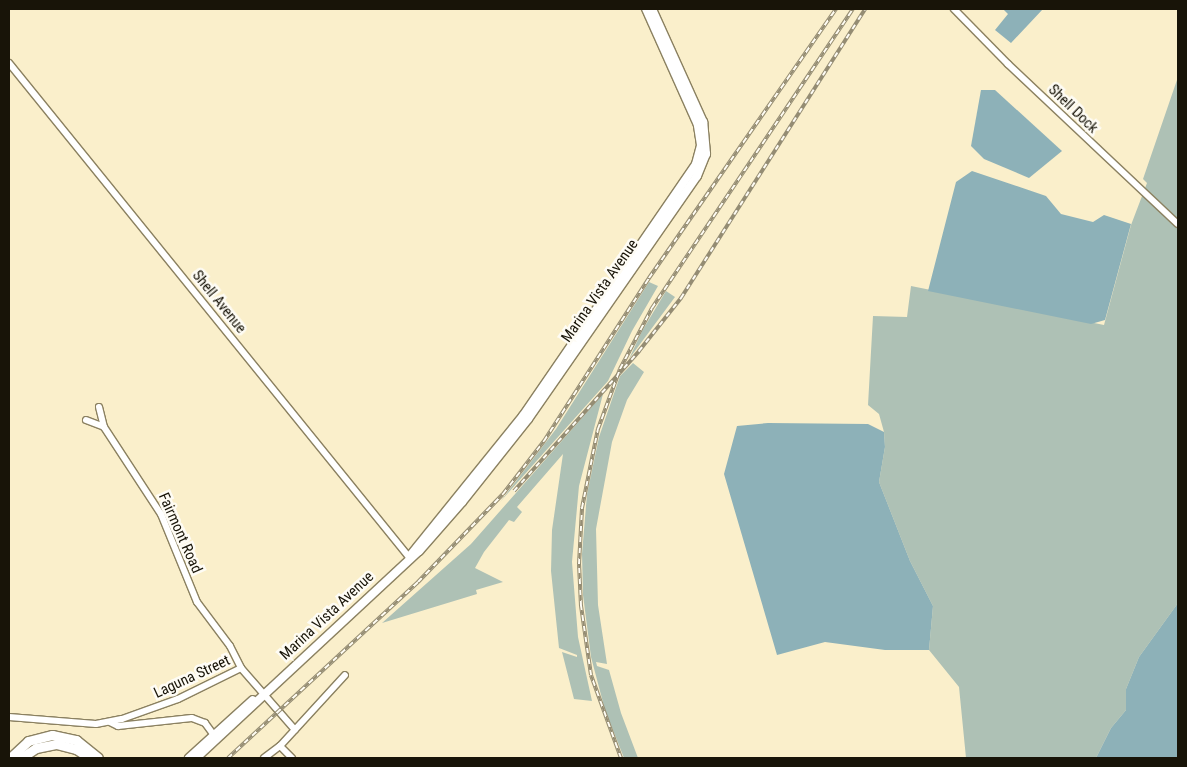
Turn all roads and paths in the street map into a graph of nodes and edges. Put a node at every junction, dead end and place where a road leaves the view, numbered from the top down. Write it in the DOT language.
graph roads {
  1 [pos="646,9"];
  2 [pos="652,9"];
  3 [pos="954,9"];
  4 [pos="9,63"];
  5 [pos="1178,224"];
  6 [pos="99,407"];
  7 [pos="86,420"];
  8 [pos="104,427"];
  9 [pos="409,557"];
  10 [pos="241,668"];
  11 [pos="345,675"];
  12 [pos="263,694"];
  13 [pos="9,716"];
  14 [pos="109,722"];
  15 [pos="295,730"];
  16 [pos="213,734"];
  17 [pos="280,746"];
  18 [pos="10,758"];
  19 [pos="21,758"];
  20 [pos="90,758"];
  21 [pos="98,758"];
  22 [pos="189,758"];
  23 [pos="196,758"];
  24 [pos="264,758"];
  25 [pos="292,758"];
  1 -- 9 [label="main road, Marina Vista Avenue"];
  2 -- 9 [label="main road, Marina Vista Avenue"];
  3 -- 5 [label="street, Shell Dock"];
  4 -- 9 [label="street, Shell Avenue"];
  6 -- 8 [label="street, Fairmont Road"];
  7 -- 8 [label="street"];
  8 -- 10 [label="street, Fairmont Road"];
  9 -- 12 [label="main road, Marina Vista Avenue"];
  10 -- 12 [label="street, Laguna Street"];
  10 -- 14 [label="street, Laguna Street"];
  11 -- 15 [label="street"];
  12 -- 15 [label="street, Laguna Street"];
  12 -- 16 [label="main road, Marina Vista Avenue"];
  12 -- 23 [label="main road, Marina Vista Avenue"];
  13 -- 14 [label="street"];
  14 -- 16 [label="street, Laguna Street"];
  15 -- 17 [label="street"];
  16 -- 22 [label="main road, Marina Vista Avenue"];
  17 -- 24 [label="street"];
  17 -- 25 [label="street"];
  18 -- 21 [label="highway"];
  19 -- 20 [label="highway"];
}
